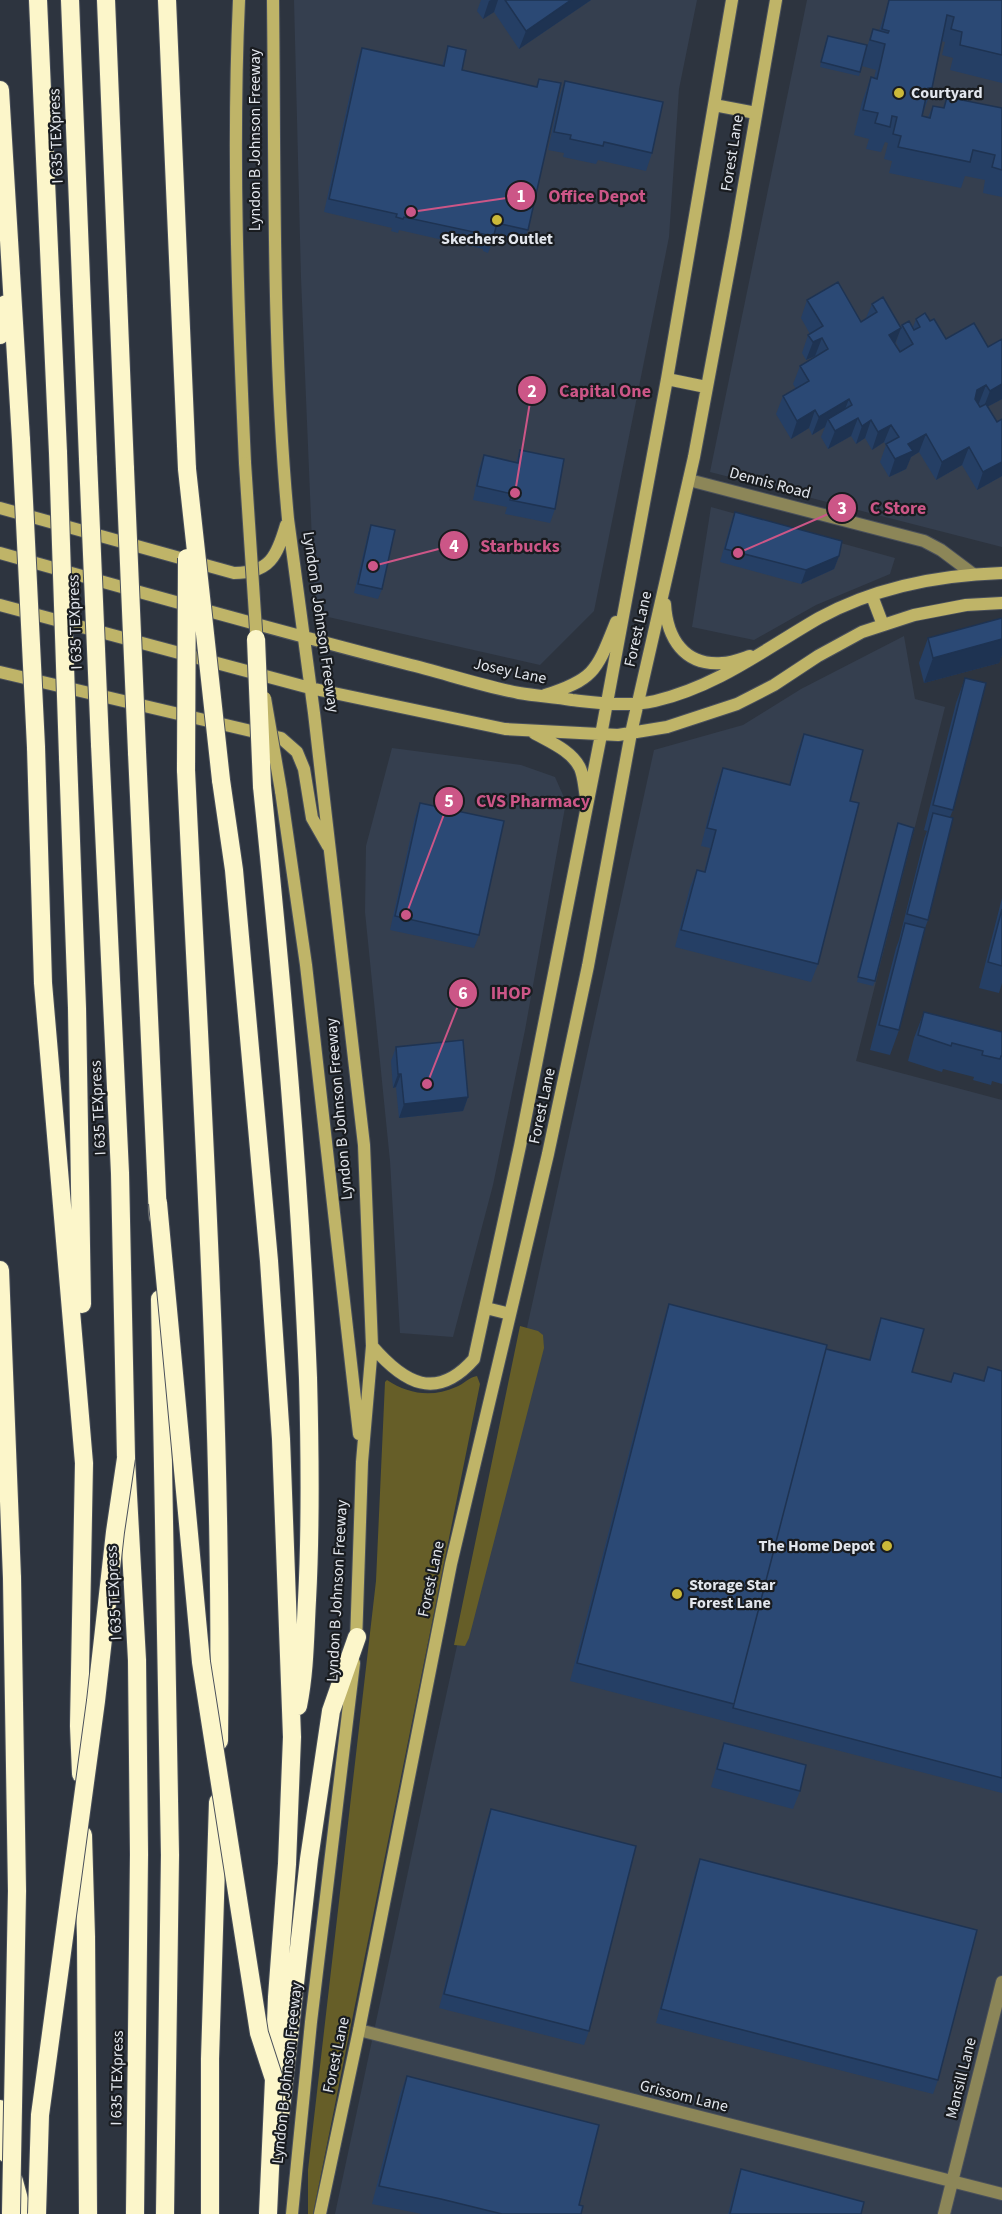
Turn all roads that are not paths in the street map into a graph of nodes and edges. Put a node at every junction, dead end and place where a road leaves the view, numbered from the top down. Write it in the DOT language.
graph roads {
  1 [pos="38,0"];
  2 [pos="70,0"];
  3 [pos="105,0"];
  4 [pos="167,0"];
  5 [pos="238,0"];
  6 [pos="273,0"];
  7 [pos="732,0"];
  8 [pos="776,0"];
  9 [pos="0,90"];
  10 [pos="714,105"];
  11 [pos="756,112"];
  12 [pos="11,282"];
  13 [pos="0,335"];
  14 [pos="667,379"];
  15 [pos="706,387"];
  16 [pos="187,469"];
  17 [pos="688,480"];
  18 [pos="0,508"];
  19 [pos="288,519"];
  20 [pos="0,553"];
  21 [pos="1002,573"];
  22 [pos="973,574"];
  23 [pos="664,592"];
  24 [pos="872,596"];
  25 [pos="626,599"];
  26 [pos="1002,603"];
  27 [pos="0,605"];
  28 [pos="883,625"];
  29 [pos="304,637"];
  30 [pos="256,639"];
  31 [pos="765,651"];
  32 [pos="0,672"];
  33 [pos="310,688"];
  34 [pos="542,696"];
  35 [pos="607,703"];
  36 [pos="638,703"];
  37 [pos="531,732"];
  38 [pos="631,733"];
  39 [pos="601,735"];
  40 [pos="587,804"];
  41 [pos="330,850"];
  42 [pos="158,1203"];
  43 [pos="0,1270"];
  44 [pos="0,1277"];
  45 [pos="486,1308"];
  46 [pos="510,1314"];
  47 [pos="372,1346"];
  48 [pos="126,1458"];
  49 [pos="362,1462"];
  50 [pos="84,1463"];
  51 [pos="357,1637"];
  52 [pos="292,1737"];
  53 [pos="1002,1982"];
  54 [pos="359,2030"];
  55 [pos="274,2079"];
  56 [pos="0,2109"];
  57 [pos="952,2181"];
  58 [pos="1002,2194"];
  59 [pos="11,2214"];
  60 [pos="23,2214"];
  61 [pos="37,2214"];
  62 [pos="88,2214"];
  63 [pos="135,2214"];
  64 [pos="165,2214"];
  65 [pos="210,2214"];
  66 [pos="266,2214"];
  67 [pos="292,2214"];
  68 [pos="320,2214"];
  69 [pos="944,2214"];
  1 -- 50 [label="highway, bridge"];
  2 -- 48 [label="highway, I 635 TEXpress, bridge"];
  3 -- 42 [label="highway, bridge"];
  4 -- 16 [label="highway"];
  5 -- 30 [label="main road, bridge"];
  6 -- 19 [label="main road, Lyndon B Johnson Freeway"];
  7 -- 10 [label="main road, Forest Lane"];
  8 -- 11 [label="main road, Forest Lane"];
  9 -- 12 [label="highway"];
  10 -- 11 [label="main road"];
  10 -- 14 [label="main road, Forest Lane"];
  11 -- 15 [label="main road, Forest Lane"];
  12 -- 13 [label="highway"];
  12 -- 50 [label="highway, bridge"];
  14 -- 15 [label="main road"];
  14 -- 25 [label="main road, Forest Lane"];
  15 -- 17 [label="main road, Forest Lane"];
  16 -- 52 [label="highway, bridge"];
  16 -- 65 [label="highway, bridge"];
  17 -- 22 [label="street, Dennis Road"];
  17 -- 23 [label="main road, Forest Lane"];
  18 -- 19 [label="main road"];
  19 -- 29 [label="main road, Lyndon B Johnson Freeway"];
  20 -- 29 [label="main road, Josey Lane"];
  21 -- 22 [label="main road, Josey Lane"];
  22 -- 24 [label="main road, Josey Lane"];
  23 -- 31 [label="main road"];
  23 -- 36 [label="main road, Forest Lane"];
  24 -- 28 [label="main road"];
  24 -- 31 [label="main road, Josey Lane"];
  25 -- 34 [label="main road"];
  25 -- 35 [label="main road, Forest Lane"];
  26 -- 28 [label="main road"];
  27 -- 33 [label="main road"];
  28 -- 38 [label="main road"];
  29 -- 33 [label="main road, Lyndon B Johnson Freeway"];
  29 -- 34 [label="main road, Josey Lane"];
  30 -- 49 [label="main road, bridge"];
  30 -- 52 [label="highway, bridge"];
  31 -- 36 [label="main road, Josey Lane"];
  32 -- 41 [label="main road"];
  33 -- 37 [label="main road"];
  33 -- 41 [label="main road, Lyndon B Johnson Freeway"];
  34 -- 35 [label="main road, Josey Lane"];
  35 -- 36 [label="main road, Josey Lane"];
  35 -- 39 [label="main road, Forest Lane"];
  36 -- 38 [label="main road, Forest Lane"];
  37 -- 39 [label="main road"];
  37 -- 40 [label="main road"];
  38 -- 39 [label="main road"];
  38 -- 46 [label="main road, Forest Lane"];
  39 -- 40 [label="main road, Forest Lane"];
  40 -- 45 [label="main road, Forest Lane"];
  41 -- 47 [label="main road, Lyndon B Johnson Freeway"];
  42 -- 55 [label="highway, bridge"];
  42 -- 64 [label="highway, bridge"];
  43 -- 44 [label="highway"];
  44 -- 59 [label="highway, bridge"];
  45 -- 46 [label="main road"];
  45 -- 47 [label="main road, Forest Lane"];
  46 -- 54 [label="main road, Forest Lane"];
  47 -- 49 [label="main road, Lyndon B Johnson Freeway"];
  48 -- 61 [label="highway, bridge"];
  48 -- 63 [label="highway, I 635 TEXpress, bridge"];
  49 -- 51 [label="main road, Lyndon B Johnson Freeway"];
  50 -- 62 [label="highway"];
  51 -- 66 [label="highway"];
  51 -- 67 [label="main road, Lyndon B Johnson Freeway"];
  52 -- 55 [label="highway"];
  53 -- 57 [label="street, Mansill Lane"];
  54 -- 57 [label="street, Grissom Lane"];
  54 -- 68 [label="main road, Forest Lane"];
  55 -- 66 [label="highway, bridge"];
  56 -- 60 [label="highway"];
  57 -- 58 [label="street, Grissom Lane"];
  57 -- 69 [label="street, Mansill Lane"];
}
